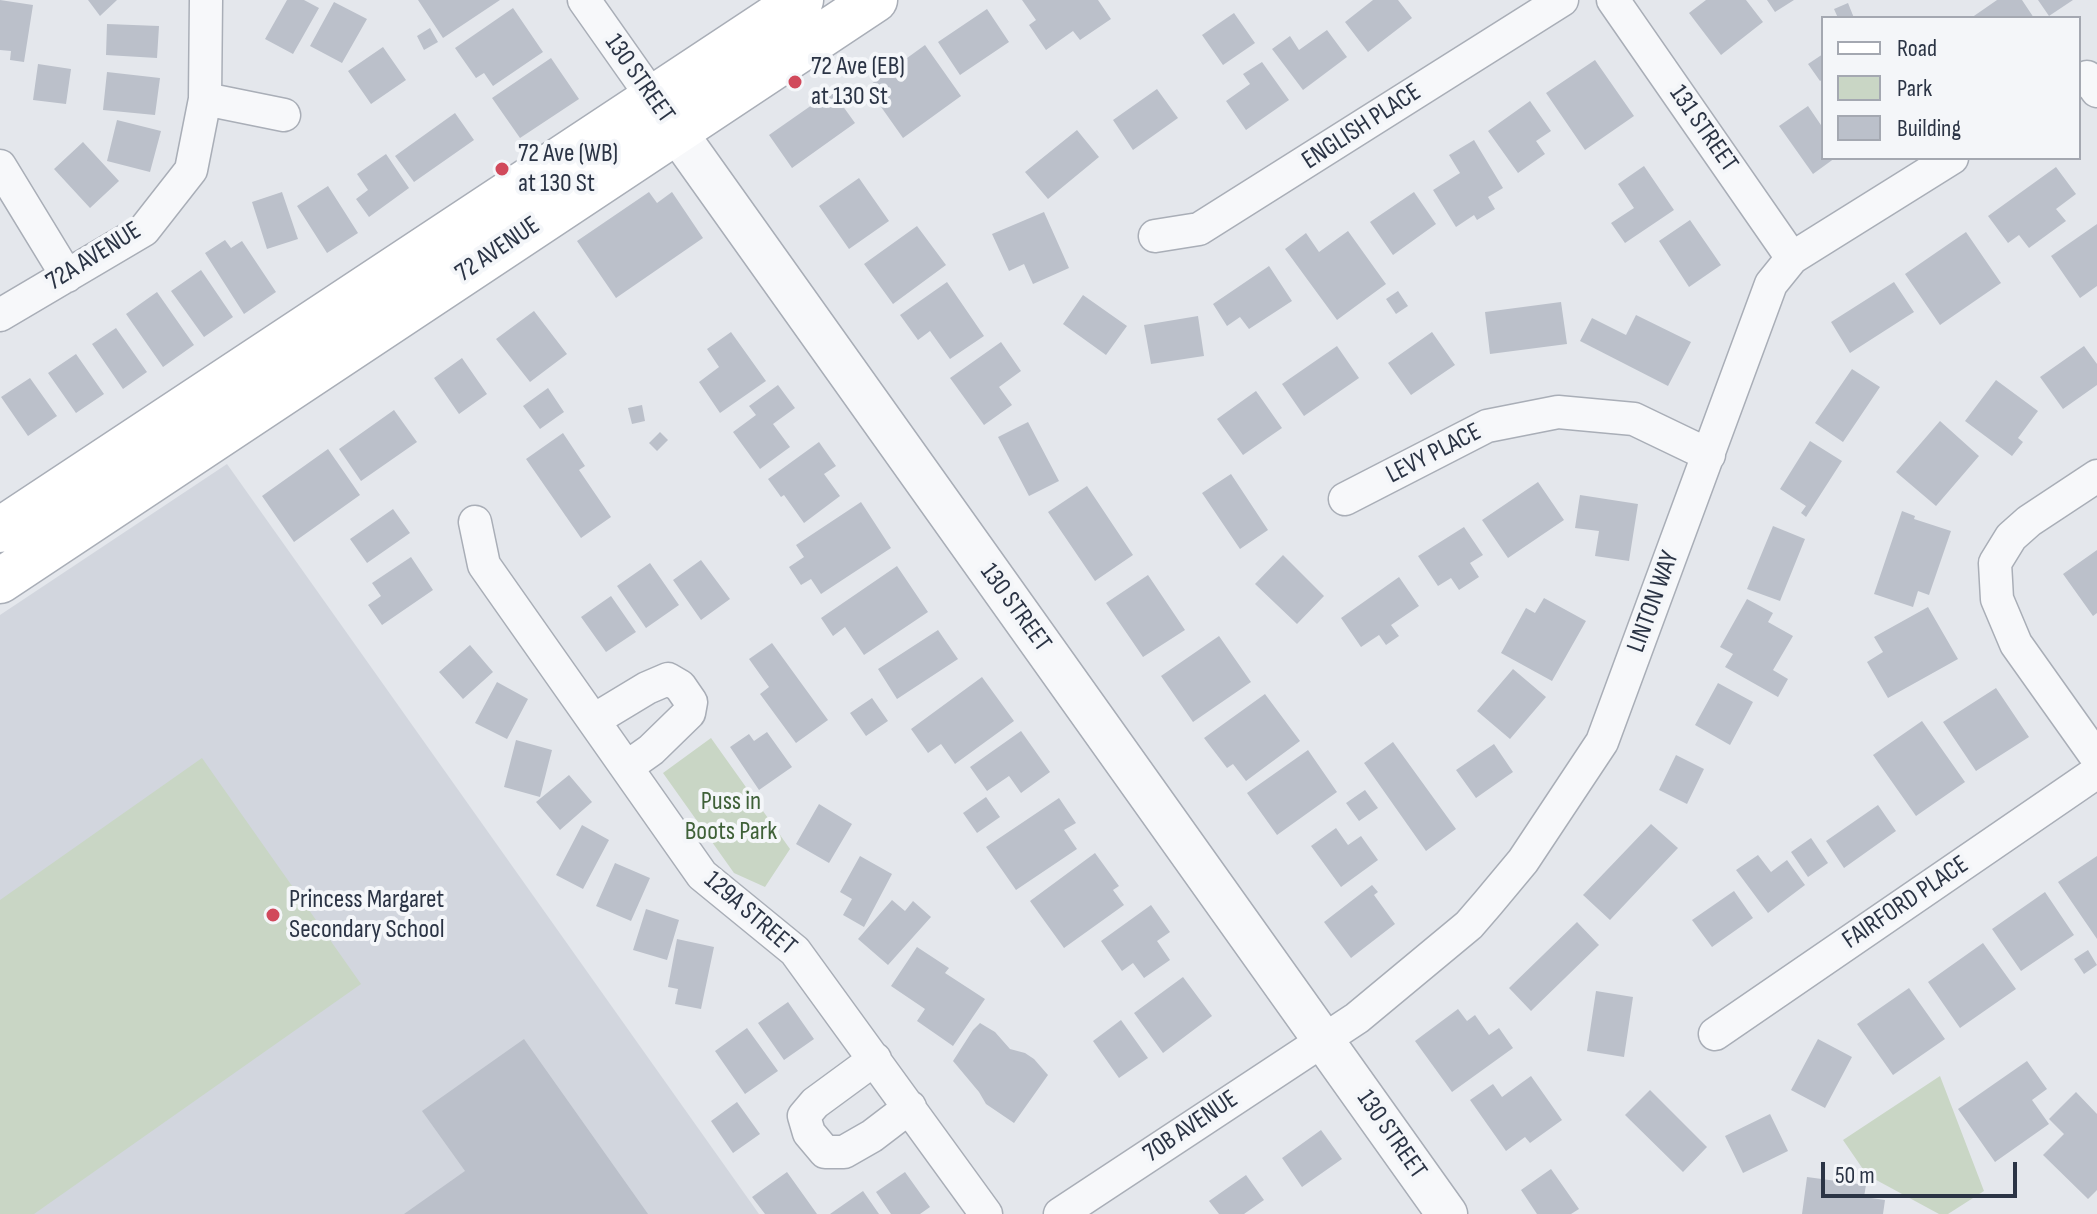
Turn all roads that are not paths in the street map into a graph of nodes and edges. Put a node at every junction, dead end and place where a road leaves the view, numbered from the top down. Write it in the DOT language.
graph roads {
  1 [pos="584,0"];
  2 [pos="801,0"];
  3 [pos="875,0"];
  4 [pos="1562,0"];
  5 [pos="1613,0"];
  6 [pos="206,1"];
  7 [pos="205,99"];
  8 [pos="284,115"];
  9 [pos="664,115"];
  10 [pos="1949,160"];
  11 [pos="0,166"];
  12 [pos="1155,236"];
  13 [pos="1792,258"];
  14 [pos="67,276"];
  15 [pos="0,315"];
  16 [pos="161,423"];
  17 [pos="1709,455"];
  18 [pos="2097,476"];
  19 [pos="1345,499"];
  20 [pos="122,500"];
  21 [pos="475,522"];
  22 [pos="0,530"];
  23 [pos="0,581"];
  24 [pos="594,720"];
  25 [pos="2097,758"];
  26 [pos="627,767"];
  27 [pos="2097,772"];
  28 [pos="1715,1034"];
  29 [pos="1324,1040"];
  30 [pos="875,1059"];
  31 [pos="910,1107"];
  32 [pos="986,1214"];
  33 [pos="1060,1214"];
  34 [pos="1447,1214"];
  1 -- 9 [label="street, 130 STREET"];
  2 -- 9 [label="main road, 72 AVENUE"];
  3 -- 9 [label="main road, 72 AVENUE"];
  4 -- 12 [label="street, ENGLISH PLACE"];
  5 -- 13 [label="street, 131 STREET"];
  6 -- 7 [label="street, 72A AVENUE"];
  7 -- 8 [label="street"];
  7 -- 14 [label="street, 72A AVENUE"];
  9 -- 16 [label="main road, 72 AVENUE"];
  9 -- 20 [label="main road, 72 AVENUE"];
  9 -- 29 [label="street, 130 STREET"];
  10 -- 13 [label="street, LINTON WAY"];
  11 -- 14 [label="street"];
  13 -- 17 [label="street, LINTON WAY"];
  14 -- 15 [label="street, 72A AVENUE"];
  16 -- 20 [label="main road, 72 AVENUE"];
  16 -- 22 [label="main road, 72 AVENUE"];
  17 -- 19 [label="street, LEVY PLACE"];
  17 -- 29 [label="street, LINTON WAY"];
  18 -- 25 [label="street"];
  20 -- 23 [label="main road, 72 AVENUE"];
  21 -- 24 [label="street, 129A STREET"];
  24 -- 26 [label="street, 129A STREET"];
  24 -- 26 [label="street"];
  26 -- 30 [label="street, 129A STREET"];
  27 -- 28 [label="street, FAIRFORD PLACE"];
  29 -- 33 [label="street, 70B AVENUE"];
  29 -- 34 [label="street, 130 STREET"];
  30 -- 31 [label="street, 129A STREET"];
  30 -- 31 [label="street"];
  31 -- 32 [label="street, 129A STREET"];
}
